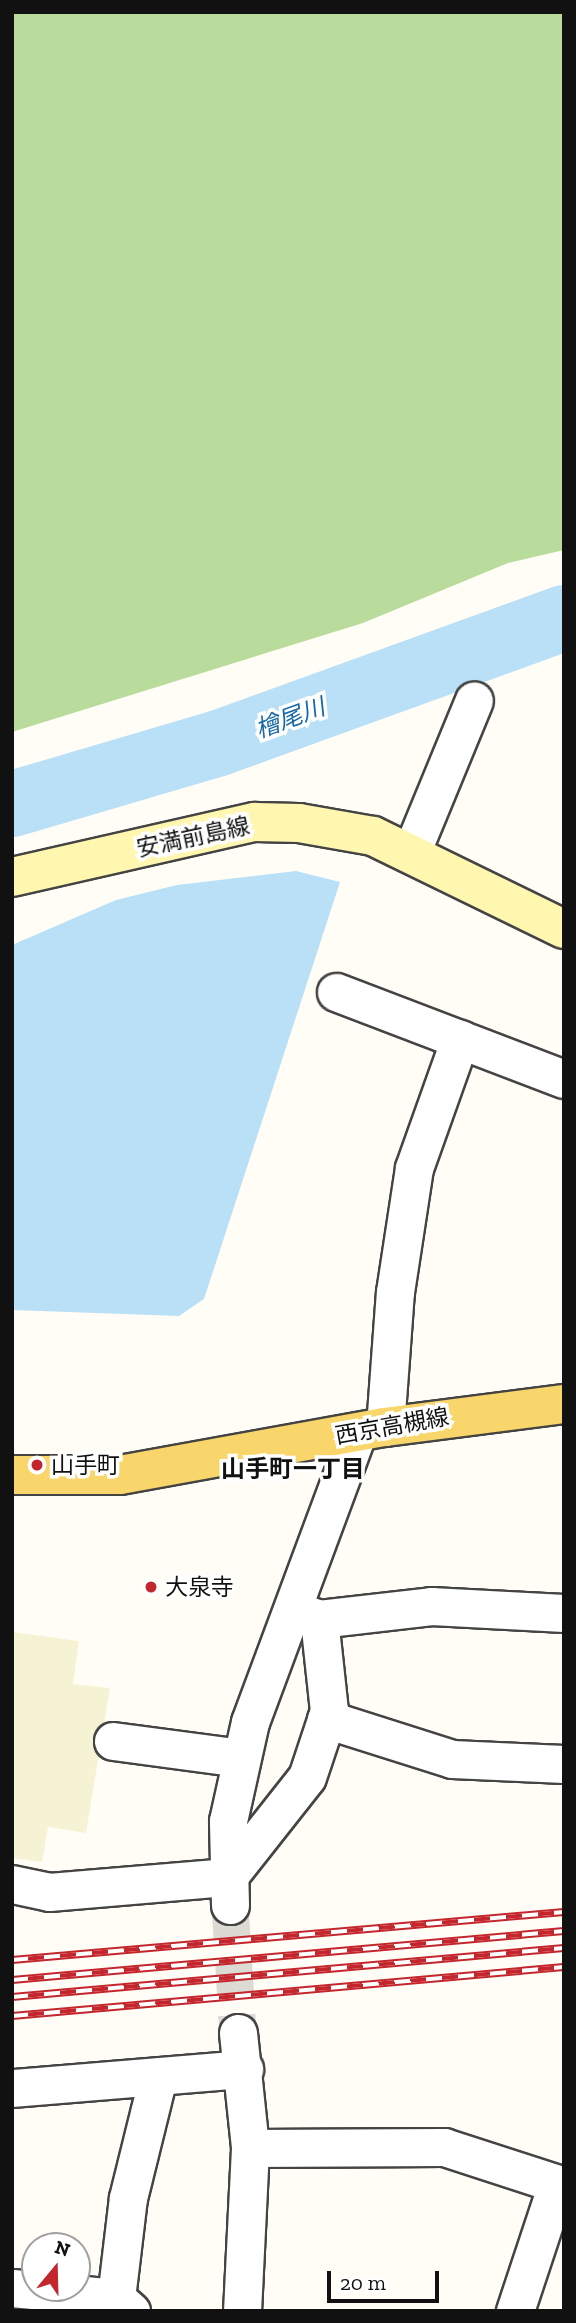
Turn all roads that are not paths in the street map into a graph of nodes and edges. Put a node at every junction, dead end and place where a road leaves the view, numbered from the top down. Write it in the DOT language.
graph roads {
  1 [pos="474,699"];
  2 [pos="411,853"];
  3 [pos="12,877"];
  4 [pos="564,929"];
  5 [pos="336,992"];
  6 [pos="460,1039"];
  7 [pos="564,1079"];
  8 [pos="564,1404"];
  9 [pos="371,1429"];
  10 [pos="12,1475"];
  11 [pos="564,1613"];
  12 [pos="305,1614"];
  13 [pos="326,1719"];
  14 [pos="113,1741"];
  15 [pos="240,1758"];
  16 [pos="564,1764"];
  17 [pos="12,1884"];
  18 [pos="229,1891"];
  19 [pos="238,2033"];
  20 [pos="244,2069"];
  21 [pos="158,2077"];
  22 [pos="12,2088"];
  23 [pos="250,2148"];
  24 [pos="561,2185"];
  25 [pos="12,2288"];
  26 [pos="123,2305"];
  27 [pos="242,2311"];
  28 [pos="515,2311"];
  1 -- 2 [label="street"];
  2 -- 3 [label="main road, 安満前島線"];
  2 -- 4 [label="main road, 安満前島線"];
  5 -- 6 [label="street"];
  6 -- 7 [label="street"];
  6 -- 9 [label="street"];
  8 -- 9 [label="main road, 西京高槻線"];
  9 -- 10 [label="main road, 西京高槻線"];
  9 -- 12 [label="street"];
  11 -- 12 [label="street"];
  12 -- 13 [label="street"];
  12 -- 15 [label="street"];
  13 -- 16 [label="street"];
  13 -- 18 [label="street"];
  14 -- 15 [label="street"];
  15 -- 18 [label="street"];
  17 -- 18 [label="street"];
  19 -- 20 [label="street"];
  20 -- 21 [label="street"];
  20 -- 23 [label="street"];
  21 -- 22 [label="street"];
  21 -- 26 [label="street"];
  23 -- 24 [label="street"];
  23 -- 27 [label="street"];
  24 -- 28 [label="street"];
  25 -- 26 [label="street"];
}
